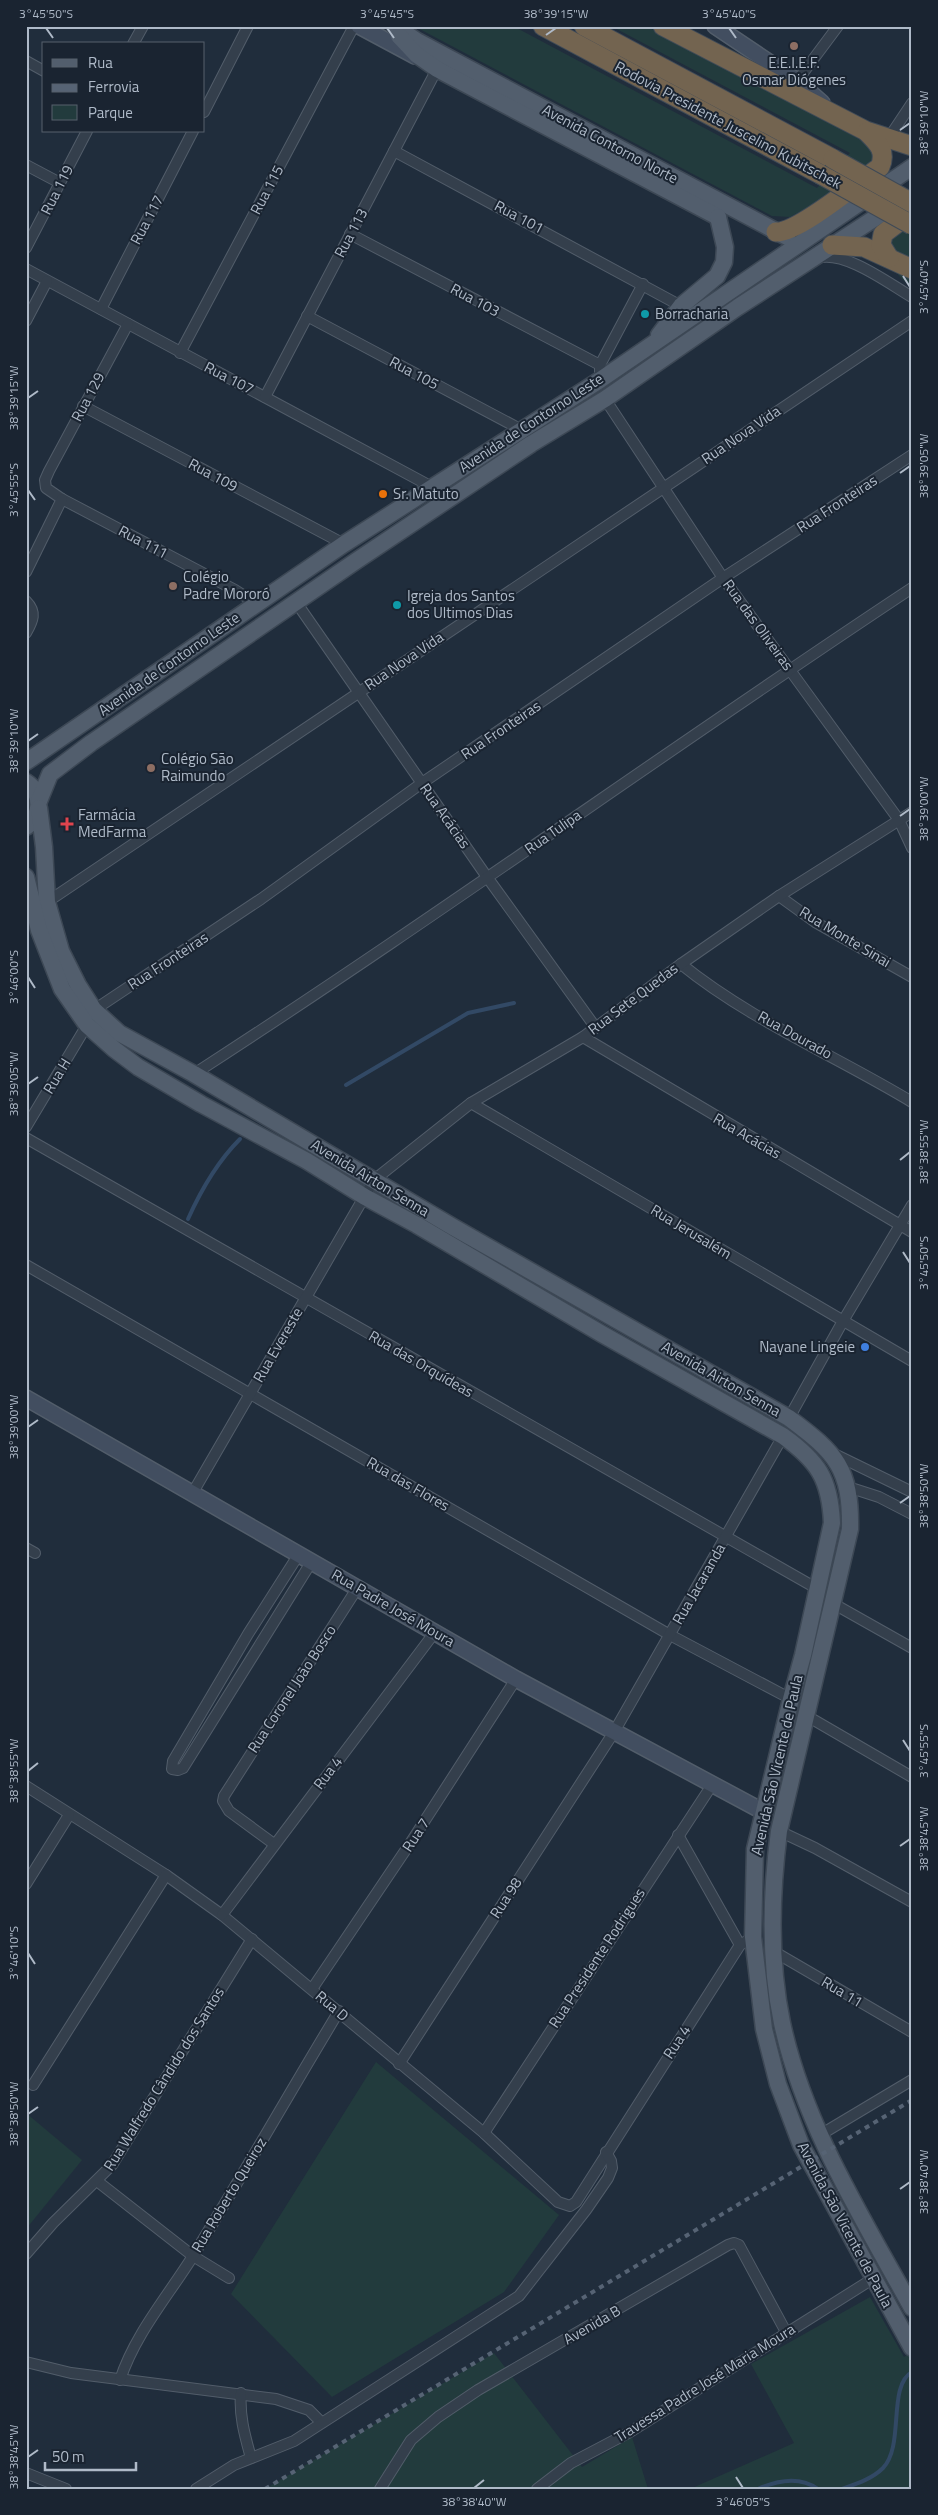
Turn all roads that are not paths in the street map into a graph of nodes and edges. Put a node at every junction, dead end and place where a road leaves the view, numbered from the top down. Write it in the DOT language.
graph roads {
  1 [pos="143,26"];
  2 [pos="248,26"];
  3 [pos="354,26"];
  4 [pos="359,26"];
  5 [pos="393,26"];
  6 [pos="543,26"];
  7 [pos="584,26"];
  8 [pos="663,26"];
  9 [pos="715,26"];
  10 [pos="838,26"];
  11 [pos="134,42"];
  12 [pos="26,61"];
  13 [pos="435,67"];
  14 [pos="42,69"];
  15 [pos="797,81"];
  16 [pos="912,103"];
  17 [pos="205,110"];
  18 [pos="834,114"];
  19 [pos="86,132"];
  20 [pos="193,132"];
  21 [pos="875,134"];
  22 [pos="912,146"];
  23 [pos="394,151"];
  24 [pos="26,165"];
  25 [pos="912,167"];
  26 [pos="60,183"];
  27 [pos="912,193"];
  28 [pos="912,203"];
  29 [pos="720,210"];
  30 [pos="912,212"];
  31 [pos="912,225"];
  32 [pos="776,232"];
  33 [pos="350,234"];
  34 [pos="802,244"];
  35 [pos="832,245"];
  36 [pos="26,248"];
  37 [pos="889,258"];
  38 [pos="807,261"];
  39 [pos="26,269"];
  40 [pos="912,269"];
  41 [pos="717,276"];
  42 [pos="48,281"];
  43 [pos="644,284"];
  44 [pos="696,295"];
  45 [pos="912,297"];
  46 [pos="682,306"];
  47 [pos="710,306"];
  48 [pos="101,309"];
  49 [pos="307,316"];
  50 [pos="26,320"];
  51 [pos="912,321"];
  52 [pos="128,324"];
  53 [pos="652,344"];
  54 [pos="180,353"];
  55 [pos="600,372"];
  56 [pos="265,397"];
  57 [pos="605,399"];
  58 [pos="83,406"];
  59 [pos="520,429"];
  60 [pos="912,455"];
  61 [pos="49,471"];
  62 [pos="432,486"];
  63 [pos="664,486"];
  64 [pos="62,499"];
  65 [pos="344,544"];
  66 [pos="26,572"];
  67 [pos="723,578"];
  68 [pos="912,588"];
  69 [pos="26,601"];
  70 [pos="296,602"];
  71 [pos="257,604"];
  72 [pos="26,633"];
  73 [pos="790,669"];
  74 [pos="358,692"];
  75 [pos="26,762"];
  76 [pos="26,782"];
  77 [pos="422,783"];
  78 [pos="39,804"];
  79 [pos="912,812"];
  80 [pos="899,820"];
  81 [pos="26,827"];
  82 [pos="912,848"];
  83 [pos="26,877"];
  84 [pos="487,877"];
  85 [pos="28,895"];
  86 [pos="779,896"];
  87 [pos="47,902"];
  88 [pos="681,964"];
  89 [pos="912,977"];
  90 [pos="94,1010"];
  91 [pos="87,1025"];
  92 [pos="596,1028"];
  93 [pos="583,1037"];
  94 [pos="194,1074"];
  95 [pos="912,1102"];
  96 [pos="471,1103"];
  97 [pos="26,1127"];
  98 [pos="26,1138"];
  99 [pos="374,1180"];
  100 [pos="365,1197"];
  101 [pos="912,1205"];
  102 [pos="422,1218"];
  103 [pos="900,1226"];
  104 [pos="912,1232"];
  105 [pos="449,1234"];
  106 [pos="26,1265"];
  107 [pos="305,1298"];
  108 [pos="843,1321"];
  109 [pos="912,1361"];
  110 [pos="250,1394"];
  111 [pos="26,1398"];
  112 [pos="789,1418"];
  113 [pos="783,1436"];
  114 [pos="831,1452"];
  115 [pos="826,1482"];
  116 [pos="848,1487"];
  117 [pos="912,1492"];
  118 [pos="192,1494"];
  119 [pos="912,1514"];
  120 [pos="726,1537"];
  121 [pos="305,1557"];
  122 [pos="358,1587"];
  123 [pos="816,1588"];
  124 [pos="834,1604"];
  125 [pos="435,1632"];
  126 [pos="248,1634"];
  127 [pos="670,1635"];
  128 [pos="261,1643"];
  129 [pos="912,1648"];
  130 [pos="803,1655"];
  131 [pos="820,1658"];
  132 [pos="516,1679"];
  133 [pos="790,1699"];
  134 [pos="202,1709"];
  135 [pos="807,1716"];
  136 [pos="215,1717"];
  137 [pos="614,1732"];
  138 [pos="912,1777"];
  139 [pos="712,1785"];
  140 [pos="26,1786"];
  141 [pos="764,1812"];
  142 [pos="69,1815"];
  143 [pos="779,1831"];
  144 [pos="678,1835"];
  145 [pos="274,1844"];
  146 [pos="166,1875"];
  147 [pos="26,1884"];
  148 [pos="912,1902"];
  149 [pos="222,1915"];
  150 [pos="252,1939"];
  151 [pos="746,1941"];
  152 [pos="773,1951"];
  153 [pos="312,1989"];
  154 [pos="339,2011"];
  155 [pos="912,2032"];
  156 [pos="399,2064"];
  157 [pos="912,2080"];
  158 [pos="32,2085"];
  159 [pos="484,2133"];
  160 [pos="820,2135"];
  161 [pos="606,2152"];
  162 [pos="97,2181"];
  163 [pos="26,2254"];
  164 [pos="193,2256"];
  165 [pos="229,2278"];
  166 [pos="874,2278"];
  167 [pos="909,2296"];
  168 [pos="786,2332"];
  169 [pos="912,2348"];
  170 [pos="26,2362"];
  171 [pos="120,2380"];
  172 [pos="241,2393"];
  173 [pos="321,2422"];
  174 [pos="251,2458"];
  175 [pos="26,2473"];
  176 [pos="66,2489"];
  177 [pos="196,2489"];
  178 [pos="380,2489"];
  179 [pos="537,2489"];
  1 -- 11 [label="street"];
  2 -- 17 [label="street"];
  3 -- 54 [label="street, Rua 115"];
  4 -- 13 [label="street"];
  5 -- 13 [label="main road"];
  5 -- 29 [label="main road, Avenida Contorno Norte"];
  6 -- 31 [label="highway, Rodovia Presidente Juscelino Kubitschek, bridge"];
  7 -- 28 [label="highway, Rodovia Presidente Juscelino Kubitschek, bridge"];
  8 -- 18 [label="highway"];
  9 -- 15 [label="street"];
  10 -- 15 [label="street"];
  12 -- 14 [label="street"];
  13 -- 23 [label="street, Rua 113"];
  13 -- 29 [label="main road"];
  15 -- 18 [label="street"];
  16 -- 21 [label="street"];
  18 -- 21 [label="highway"];
  19 -- 26 [label="street, Rua 119"];
  20 -- 48 [label="street, Rua 117"];
  21 -- 22 [label="highway"];
  21 -- 32 [label="highway"];
  23 -- 33 [label="street, Rua 113"];
  23 -- 43 [label="street, Rua 101"];
  24 -- 26 [label="street"];
  25 -- 34 [label="main road, Avenida de Contorno Leste"];
  26 -- 36 [label="street, Rua 119"];
  27 -- 35 [label="main road, Avenida de Contorno Leste"];
  29 -- 32 [label="main road, Avenida Contorno Norte"];
  29 -- 41 [label="main road"];
  30 -- 37 [label="highway"];
  32 -- 34 [label="main road, Avenida Contorno Norte"];
  33 -- 49 [label="street, Rua 113"];
  33 -- 55 [label="street, Rua 103"];
  34 -- 35 [label="main road, Avenida Contorno Norte"];
  34 -- 47 [label="main road, Avenida de Contorno Leste"];
  35 -- 37 [label="highway"];
  35 -- 38 [label="main road, Avenida de Contorno Leste"];
  37 -- 40 [label="highway"];
  38 -- 45 [label="street"];
  38 -- 57 [label="main road, Avenida de Contorno Leste"];
  39 -- 42 [label="street, Rua 107"];
  41 -- 44 [label="main road"];
  41 -- 47 [label="main road"];
  42 -- 48 [label="street, Rua 107"];
  42 -- 50 [label="street"];
  43 -- 46 [label="street, Rua 101"];
  43 -- 55 [label="street"];
  44 -- 46 [label="main road"];
  44 -- 47 [label="main road"];
  46 -- 53 [label="main road"];
  47 -- 53 [label="main road, Avenida de Contorno Leste"];
  48 -- 52 [label="street, Rua 107"];
  49 -- 56 [label="street, Rua 113"];
  49 -- 59 [label="street, Rua 105"];
  51 -- 63 [label="street, Rua Nova Vida"];
  52 -- 54 [label="street, Rua 107"];
  52 -- 58 [label="street, Rua 129"];
  53 -- 55 [label="main road, Avenida de Contorno Leste"];
  54 -- 56 [label="street, Rua 107"];
  55 -- 59 [label="main road, Avenida de Contorno Leste"];
  56 -- 62 [label="street, Rua 107"];
  57 -- 63 [label="street, Rua das Oliveiras"];
  57 -- 70 [label="main road, Avenida de Contorno Leste"];
  58 -- 61 [label="street, Rua 129"];
  58 -- 65 [label="street, Rua 109"];
  59 -- 62 [label="main road, Avenida de Contorno Leste"];
  60 -- 67 [label="street, Rua Fronteiras"];
  61 -- 64 [label="street, Rua 111"];
  62 -- 65 [label="main road, Avenida de Contorno Leste"];
  63 -- 67 [label="street, Rua das Oliveiras"];
  63 -- 74 [label="street, Rua Nova Vida"];
  64 -- 66 [label="street"];
  64 -- 71 [label="street, Rua 111"];
  65 -- 71 [label="main road, Avenida de Contorno Leste"];
  67 -- 73 [label="street, Rua das Oliveiras"];
  67 -- 77 [label="street, Rua Fronteiras"];
  68 -- 73 [label="street, Rua Tulipa"];
  69 -- 72 [label="street"];
  70 -- 74 [label="street, Rua Acácias"];
  70 -- 78 [label="main road, Avenida de Contorno Leste"];
  71 -- 75 [label="main road, Avenida de Contorno Leste"];
  73 -- 80 [label="street, Rua das Oliveiras"];
  73 -- 84 [label="street, Rua Tulipa"];
  74 -- 77 [label="street, Rua Acácias"];
  74 -- 87 [label="street, Rua Nova Vida"];
  76 -- 78 [label="main road"];
  77 -- 84 [label="street, Rua Acácias"];
  77 -- 90 [label="street, Rua Fronteiras"];
  78 -- 81 [label="main road, Avenida de Contorno Leste"];
  78 -- 87 [label="main road, Avenida Airton Senna"];
  79 -- 80 [label="street, Rua Sete Quedas"];
  80 -- 82 [label="street, Rua das Oliveiras"];
  80 -- 86 [label="street, Rua Sete Quedas"];
  83 -- 85 [label="main road, Avenida Airton Senna"];
  84 -- 92 [label="street, Rua Acácias"];
  84 -- 94 [label="street, Rua Tulipa"];
  85 -- 91 [label="main road, Avenida Airton Senna"];
  86 -- 88 [label="street, Rua Sete Quedas"];
  86 -- 89 [label="street, Rua Monte Sinai"];
  87 -- 90 [label="main road, Avenida Airton Senna"];
  88 -- 92 [label="street, Rua Sete Quedas"];
  88 -- 95 [label="street, Rua Dourado"];
  90 -- 94 [label="main road, Avenida Airton Senna"];
  91 -- 97 [label="street, Rua H"];
  91 -- 100 [label="main road, Avenida Airton Senna"];
  92 -- 93 [label="street, Rua Sete Quedas"];
  93 -- 96 [label="street, Rua Sete Quedas"];
  93 -- 103 [label="street, Rua Acácias"];
  94 -- 99 [label="main road, Avenida Airton Senna"];
  96 -- 99 [label="street, Rua Sete Quedas"];
  96 -- 108 [label="street, Rua Jerusalém"];
  98 -- 107 [label="street, Rua das Orquídeas"];
  99 -- 100 [label="street, Rua Sete Quedas"];
  99 -- 102 [label="main road, Avenida Airton Senna"];
  100 -- 102 [label="main road, Avenida Airton Senna"];
  100 -- 107 [label="street, Rua Evereste"];
  101 -- 103 [label="street"];
  102 -- 105 [label="main road, Avenida Airton Senna"];
  103 -- 104 [label="street, Rua Acácias"];
  103 -- 108 [label="street"];
  105 -- 112 [label="main road, Avenida Airton Senna"];
  105 -- 113 [label="main road, Avenida Airton Senna"];
  106 -- 110 [label="street, Rua das Flores"];
  107 -- 110 [label="street, Rua Evereste"];
  107 -- 120 [label="street, Rua das Orquídeas"];
  108 -- 109 [label="street, Rua Jerusalém"];
  108 -- 112 [label="street"];
  110 -- 118 [label="street, Rua Evereste"];
  110 -- 127 [label="street, Rua das Flores"];
  111 -- 118 [label="street, Rua Padre José Moura"];
  112 -- 114 [label="main road, Avenida Airton Senna"];
  113 -- 115 [label="main road, Avenida Airton Senna"];
  113 -- 120 [label="street, Rua Jacaranda"];
  114 -- 116 [label="main road, Avenida Airton Senna"];
  114 -- 117 [label="street, Avenida Airton Senna"];
  115 -- 123 [label="main road, Avenida São Vicente de Paula"];
  116 -- 119 [label="street"];
  116 -- 124 [label="main road, Avenida São Vicente de Paula"];
  118 -- 121 [label="street, Rua Padre José Moura"];
  120 -- 123 [label="street, Rua das Orquídeas"];
  120 -- 127 [label="street, Rua Jacaranda"];
  121 -- 122 [label="street, Rua Padre José Moura"];
  121 -- 126 [label="street"];
  121 -- 128 [label="street"];
  122 -- 125 [label="street, Rua Padre José Moura"];
  122 -- 145 [label="street, Rua Coronel João Bosco"];
  123 -- 130 [label="main road, Avenida São Vicente de Paula"];
  124 -- 129 [label="street"];
  124 -- 131 [label="main road, Avenida São Vicente de Paula"];
  125 -- 132 [label="street, Rua Padre José Moura"];
  125 -- 145 [label="street, Rua 4"];
  126 -- 128 [label="street"];
  126 -- 134 [label="street"];
  127 -- 133 [label="street, Rua das Flores"];
  127 -- 137 [label="street, Rua Jacaranda"];
  128 -- 136 [label="street"];
  130 -- 131 [label="main road"];
  130 -- 133 [label="main road, Avenida São Vicente de Paula"];
  131 -- 135 [label="main road, Avenida São Vicente de Paula"];
  132 -- 137 [label="street, Rua Padre José Moura"];
  132 -- 153 [label="street, Rua 7"];
  133 -- 141 [label="main road, Avenida São Vicente de Paula"];
  134 -- 136 [label="street"];
  134 -- 136 [label="street"];
  135 -- 138 [label="street"];
  135 -- 143 [label="main road, Avenida São Vicente de Paula"];
  137 -- 139 [label="street, Rua Padre José Moura"];
  137 -- 156 [label="street, Rua 98"];
  139 -- 141 [label="street, Rua Padre José Moura"];
  139 -- 144 [label="street, Rua Presidente Rodrigues"];
  140 -- 142 [label="street, Rua D"];
  141 -- 151 [label="main road, Avenida São Vicente de Paula"];
  142 -- 146 [label="street, Rua D"];
  142 -- 147 [label="street"];
  143 -- 148 [label="street"];
  143 -- 152 [label="main road, Avenida São Vicente de Paula"];
  144 -- 151 [label="street"];
  144 -- 159 [label="street, Rua Presidente Rodrigues"];
  145 -- 149 [label="street, Rua 4"];
  146 -- 149 [label="street, Rua D"];
  146 -- 158 [label="street"];
  149 -- 150 [label="street, Rua D"];
  150 -- 153 [label="street, Rua D"];
  150 -- 162 [label="street, Rua Walfredo Cândido dos Santos"];
  151 -- 161 [label="street, Rua 4"];
  151 -- 166 [label="main road, Avenida São Vicente de Paula"];
  152 -- 155 [label="street, Rua 11"];
  152 -- 160 [label="main road, Avenida São Vicente de Paula"];
  153 -- 154 [label="street, Rua D"];
  154 -- 156 [label="street, Rua D"];
  154 -- 164 [label="street, Rua Roberto Queiroz"];
  156 -- 159 [label="street, Rua D"];
  157 -- 160 [label="street"];
  159 -- 161 [label="street, Rua D"];
  160 -- 167 [label="main road, Avenida São Vicente de Paula"];
  161 -- 173 [label="street"];
  162 -- 163 [label="street, Rua Walfredo Cândido dos Santos"];
  162 -- 164 [label="street"];
  164 -- 165 [label="street"];
  164 -- 171 [label="street, Rua Roberto Queiroz"];
  166 -- 168 [label="street, Travessa Padre José Maria Moura"];
  166 -- 169 [label="main road, Avenida São Vicente de Paula"];
  168 -- 178 [label="street, Avenida B"];
  168 -- 179 [label="street, Travessa Padre José Maria Moura"];
  170 -- 171 [label="street"];
  171 -- 172 [label="street"];
  172 -- 173 [label="street"];
  172 -- 174 [label="street"];
  173 -- 174 [label="street"];
  174 -- 177 [label="street"];
  175 -- 176 [label="street"];
}
